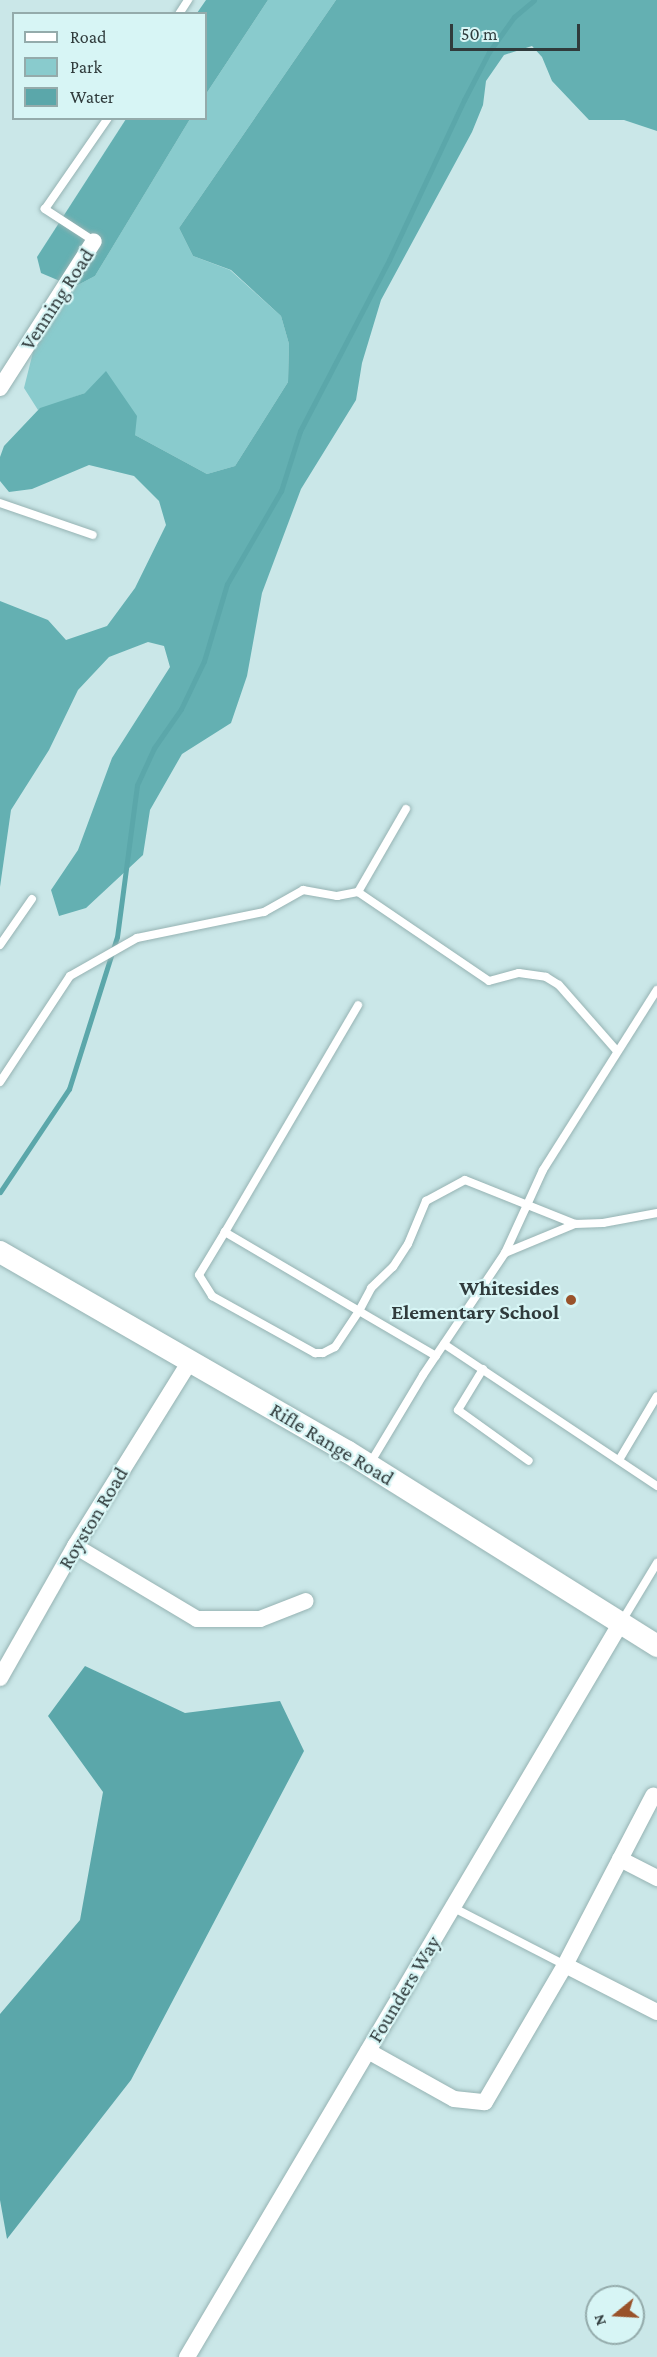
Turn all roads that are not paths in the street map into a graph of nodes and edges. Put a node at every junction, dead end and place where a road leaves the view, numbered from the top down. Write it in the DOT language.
graph roads {
  1 [pos="107,120"];
  2 [pos="94,241"];
  3 [pos="0,388"];
  4 [pos="0,503"];
  5 [pos="93,535"];
  6 [pos="406,809"];
  7 [pos="358,892"];
  8 [pos="32,898"];
  9 [pos="0,945"];
  10 [pos="657,990"];
  11 [pos="358,1005"];
  12 [pos="617,1051"];
  13 [pos="0,1082"];
  14 [pos="525,1206"];
  15 [pos="657,1213"];
  16 [pos="575,1224"];
  17 [pos="225,1232"];
  18 [pos="0,1252"];
  19 [pos="505,1253"];
  20 [pos="359,1311"];
  21 [pos="444,1344"];
  22 [pos="436,1356"];
  23 [pos="191,1360"];
  24 [pos="483,1369"];
  25 [pos="657,1396"];
  26 [pos="619,1460"];
  27 [pos="529,1461"];
  28 [pos="369,1465"];
  29 [pos="657,1486"];
  30 [pos="75,1546"];
  31 [pos="657,1563"];
  32 [pos="306,1601"];
  33 [pos="622,1621"];
  34 [pos="657,1646"];
  35 [pos="0,1678"];
  36 [pos="652,1796"];
  37 [pos="620,1859"];
  38 [pos="657,1878"];
  39 [pos="452,1907"];
  40 [pos="565,1965"];
  41 [pos="657,2012"];
  42 [pos="368,2051"];
  43 [pos="187,2357"];
  1 -- 2 [label="lane"];
  2 -- 3 [label="street, Venning Road"];
  4 -- 5 [label="lane"];
  6 -- 7 [label="lane"];
  7 -- 12 [label="lane"];
  7 -- 13 [label="lane"];
  8 -- 9 [label="lane"];
  10 -- 12 [label="lane"];
  11 -- 17 [label="lane"];
  12 -- 14 [label="lane"];
  14 -- 16 [label="lane"];
  14 -- 19 [label="lane"];
  14 -- 20 [label="lane"];
  15 -- 16 [label="lane"];
  16 -- 19 [label="lane"];
  17 -- 20 [label="lane"];
  17 -- 20 [label="lane"];
  18 -- 23 [label="main road, Rifle Range Road"];
  19 -- 21 [label="lane"];
  20 -- 22 [label="lane"];
  21 -- 22 [label="lane"];
  21 -- 24 [label="lane"];
  22 -- 28 [label="lane"];
  23 -- 28 [label="main road, Rifle Range Road"];
  23 -- 30 [label="street, Royston Road"];
  24 -- 26 [label="lane"];
  24 -- 27 [label="lane"];
  25 -- 26 [label="lane"];
  26 -- 29 [label="lane"];
  28 -- 33 [label="main road, Rifle Range Road"];
  30 -- 32 [label="street"];
  30 -- 35 [label="street, Royston Road"];
  31 -- 33 [label="lane"];
  33 -- 34 [label="main road, Rifle Range Road"];
  33 -- 39 [label="street, Founders Way"];
  36 -- 37 [label="street"];
  37 -- 38 [label="street"];
  37 -- 40 [label="street"];
  39 -- 40 [label="lane"];
  39 -- 42 [label="street, Founders Way"];
  40 -- 41 [label="street"];
  40 -- 42 [label="street"];
  42 -- 43 [label="street, Founders Way"];
}
